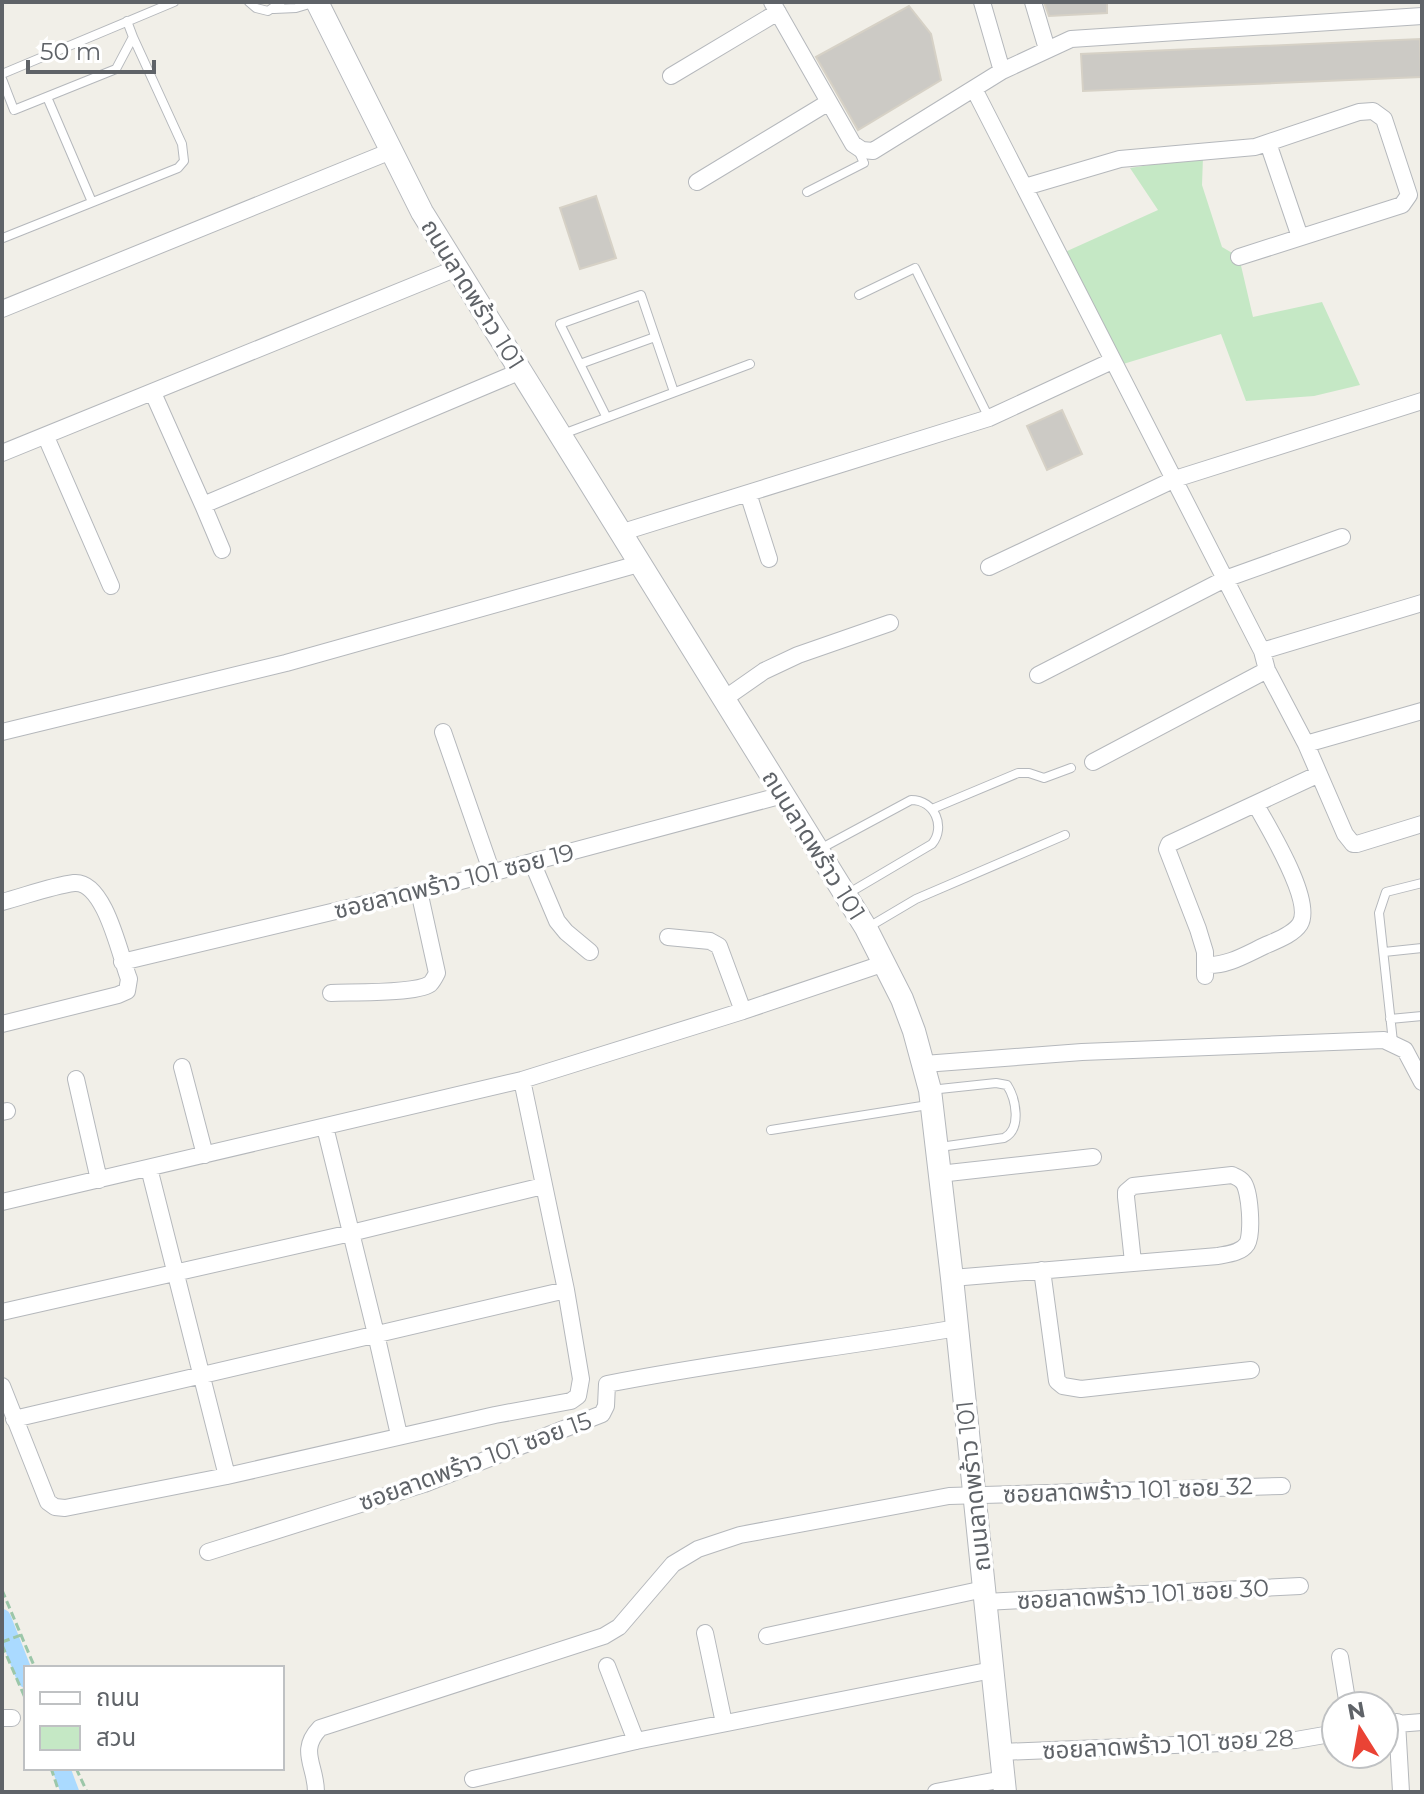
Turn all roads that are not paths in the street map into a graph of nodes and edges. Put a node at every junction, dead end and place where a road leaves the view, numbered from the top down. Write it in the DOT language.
graph roads {
  1 [pos="174,2"];
  2 [pos="249,2"];
  3 [pos="317,2"];
  4 [pos="982,2"];
  5 [pos="1033,2"];
  6 [pos="278,5"];
  7 [pos="775,7"];
  8 [pos="1422,16"];
  9 [pos="127,21"];
  10 [pos="133,37"];
  11 [pos="1047,49"];
  12 [pos="1002,71"];
  13 [pos="2,76"];
  14 [pos="671,76"];
  15 [pos="974,89"];
  16 [pos="47,97"];
  17 [pos="829,102"];
  18 [pos="1268,143"];
  19 [pos="856,146"];
  20 [pos="391,151"];
  21 [pos="697,182"];
  22 [pos="1025,187"];
  23 [pos="807,192"];
  24 [pos="92,202"];
  25 [pos="2,236"];
  26 [pos="1300,237"];
  27 [pos="1239,257"];
  28 [pos="457,268"];
  29 [pos="859,295"];
  30 [pos="2,309"];
  31 [pos="655,337"];
  32 [pos="1112,361"];
  33 [pos="580,364"];
  34 [pos="750,364"];
  35 [pos="521,371"];
  36 [pos="674,392"];
  37 [pos="153,393"];
  38 [pos="1422,401"];
  39 [pos="606,416"];
  40 [pos="989,418"];
  41 [pos="560,435"];
  42 [pos="46,437"];
  43 [pos="2,453"];
  44 [pos="1175,479"];
  45 [pos="748,493"];
  46 [pos="203,505"];
  47 [pos="623,532"];
  48 [pos="1342,537"];
  49 [pos="222,550"];
  50 [pos="769,559"];
  51 [pos="642,563"];
  52 [pos="989,567"];
  53 [pos="1225,579"];
  54 [pos="111,586"];
  55 [pos="1422,603"];
  56 [pos="890,623"];
  57 [pos="1262,651"];
  58 [pos="1267,670"];
  59 [pos="1038,675"];
  60 [pos="724,699"];
  61 [pos="1422,711"];
  62 [pos="2,732"];
  63 [pos="443,732"];
  64 [pos="1306,744"];
  65 [pos="1093,762"];
  66 [pos="1071,768"];
  67 [pos="1317,775"];
  68 [pos="783,795"];
  69 [pos="1256,805"];
  70 [pos="932,809"];
  71 [pos="1422,824"];
  72 [pos="1065,835"];
  73 [pos="817,850"];
  74 [pos="532,862"];
  75 [pos="492,873"];
  76 [pos="1422,883"];
  77 [pos="419,891"];
  78 [pos="844,895"];
  79 [pos="2,902"];
  80 [pos="866,928"];
  81 [pos="668,937"];
  82 [pos="1422,948"];
  83 [pos="590,952"];
  84 [pos="1384,952"];
  85 [pos="122,962"];
  86 [pos="885,963"];
  87 [pos="331,993"];
  88 [pos="743,1011"];
  89 [pos="1422,1016"];
  90 [pos="1390,1019"];
  91 [pos="2,1024"];
  92 [pos="1393,1042"];
  93 [pos="924,1064"];
  94 [pos="182,1067"];
  95 [pos="76,1079"];
  96 [pos="522,1080"];
  97 [pos="1422,1082"];
  98 [pos="930,1097"];
  99 [pos="325,1127"];
  100 [pos="771,1130"];
  101 [pos="937,1147"];
  102 [pos="205,1155"];
  103 [pos="1093,1157"];
  104 [pos="149,1168"];
  105 [pos="939,1174"];
  106 [pos="99,1180"];
  107 [pos="543,1186"];
  108 [pos="2,1202"];
  109 [pos="351,1233"];
  110 [pos="1133,1262"];
  111 [pos="1042,1270"];
  112 [pos="176,1272"];
  113 [pos="952,1278"];
  114 [pos="566,1290"];
  115 [pos="2,1312"];
  116 [pos="957,1328"];
  117 [pos="376,1334"];
  118 [pos="1251,1370"];
  119 [pos="203,1374"];
  120 [pos="2,1386"];
  121 [pos="14,1419"];
  122 [pos="399,1435"];
  123 [pos="227,1476"];
  124 [pos="1282,1486"];
  125 [pos="974,1494"];
  126 [pos="208,1552"];
  127 [pos="1300,1586"];
  128 [pos="984,1596"];
  129 [pos="705,1633"];
  130 [pos="767,1636"];
  131 [pos="1340,1657"];
  132 [pos="607,1666"];
  133 [pos="992,1670"];
  134 [pos="1345,1690"];
  135 [pos="1422,1722"];
  136 [pos="724,1723"];
  137 [pos="1400,1723"];
  138 [pos="1320,1736"];
  139 [pos="636,1741"];
  140 [pos="1001,1752"];
  141 [pos="1398,1770"];
  142 [pos="473,1779"];
  143 [pos="1004,1786"];
  144 [pos="316,1792"];
  145 [pos="936,1792"];
  146 [pos="1401,1792"];
  1 -- 9 [label="lane"];
  2 -- 6 [label="lane"];
  3 -- 6 [label="lane"];
  3 -- 20 [label="street, ถนนลาดพร้าว 101"];
  4 -- 12 [label="street"];
  5 -- 11 [label="street"];
  7 -- 14 [label="street"];
  7 -- 17 [label="street"];
  8 -- 11 [label="street"];
  9 -- 10 [label="lane"];
  9 -- 13 [label="lane"];
  10 -- 16 [label="lane"];
  10 -- 24 [label="lane"];
  11 -- 12 [label="street"];
  12 -- 15 [label="street"];
  13 -- 16 [label="lane"];
  15 -- 19 [label="street"];
  15 -- 22 [label="street"];
  16 -- 24 [label="lane"];
  17 -- 19 [label="street"];
  17 -- 21 [label="street"];
  18 -- 22 [label="street"];
  18 -- 26 [label="street"];
  18 -- 26 [label="street"];
  19 -- 23 [label="lane"];
  20 -- 28 [label="street, ถนนลาดพร้าว 101"];
  20 -- 30 [label="street"];
  22 -- 32 [label="street"];
  24 -- 25 [label="lane"];
  26 -- 27 [label="street"];
  28 -- 35 [label="street, ถนนลาดพร้าว 101"];
  28 -- 37 [label="street"];
  29 -- 40 [label="lane"];
  31 -- 33 [label="lane"];
  31 -- 33 [label="lane"];
  31 -- 36 [label="lane"];
  32 -- 40 [label="street"];
  32 -- 44 [label="street"];
  33 -- 39 [label="lane"];
  34 -- 36 [label="lane"];
  35 -- 41 [label="street, ถนนลาดพร้าว 101"];
  35 -- 46 [label="street"];
  36 -- 39 [label="lane"];
  37 -- 42 [label="street"];
  37 -- 46 [label="street"];
  38 -- 44 [label="street"];
  39 -- 41 [label="lane"];
  40 -- 45 [label="street"];
  41 -- 47 [label="street, ถนนลาดพร้าว 101"];
  42 -- 43 [label="street"];
  42 -- 54 [label="street"];
  44 -- 52 [label="street"];
  44 -- 53 [label="street"];
  45 -- 47 [label="street"];
  45 -- 50 [label="street"];
  46 -- 49 [label="street"];
  47 -- 51 [label="street, ถนนลาดพร้าว 101"];
  48 -- 53 [label="street"];
  51 -- 60 [label="street, ถนนลาดพร้าว 101"];
  51 -- 62 [label="street"];
  53 -- 57 [label="street"];
  53 -- 59 [label="street"];
  55 -- 57 [label="street"];
  56 -- 60 [label="street"];
  57 -- 58 [label="street"];
  58 -- 64 [label="street"];
  58 -- 65 [label="street"];
  60 -- 68 [label="street, ถนนลาดพร้าว 101"];
  61 -- 64 [label="street"];
  63 -- 75 [label="street"];
  64 -- 67 [label="street"];
  66 -- 70 [label="lane"];
  67 -- 69 [label="street"];
  67 -- 71 [label="street"];
  68 -- 73 [label="street, ถนนลาดพร้าว 101"];
  68 -- 74 [label="street, ซอยลาดพร้าว 101 ซอย 19"];
  69 -- 69 [label="street"];
  70 -- 73 [label="lane"];
  70 -- 78 [label="lane"];
  72 -- 80 [label="lane"];
  73 -- 78 [label="street, ถนนลาดพร้าว 101"];
  74 -- 75 [label="street, ซอยลาดพร้าว 101 ซอย 19"];
  74 -- 83 [label="street"];
  75 -- 77 [label="street, ซอยลาดพร้าว 101 ซอย 19"];
  76 -- 84 [label="lane"];
  77 -- 85 [label="street, ซอยลาดพร้าว 101 ซอย 19"];
  77 -- 87 [label="street"];
  78 -- 80 [label="street, ถนนลาดพร้าว 101"];
  79 -- 85 [label="street"];
  80 -- 86 [label="street, ถนนลาดพร้าว 101"];
  81 -- 88 [label="street"];
  82 -- 84 [label="lane"];
  84 -- 90 [label="lane"];
  85 -- 91 [label="street"];
  86 -- 88 [label="street"];
  86 -- 93 [label="street, ถนนลาดพร้าว 101"];
  88 -- 96 [label="street"];
  89 -- 90 [label="lane"];
  90 -- 92 [label="lane"];
  92 -- 93 [label="street"];
  92 -- 97 [label="street"];
  93 -- 98 [label="street, ถนนลาดพร้าว 101"];
  94 -- 102 [label="street"];
  95 -- 106 [label="street"];
  96 -- 99 [label="street"];
  96 -- 107 [label="street"];
  98 -- 100 [label="lane"];
  98 -- 101 [label="street, ถนนลาดพร้าว 101"];
  98 -- 101 [label="lane"];
  99 -- 102 [label="street"];
  99 -- 109 [label="street"];
  101 -- 105 [label="street, ถนนลาดพร้าว 101"];
  102 -- 104 [label="street"];
  103 -- 105 [label="street"];
  104 -- 106 [label="street"];
  104 -- 112 [label="street"];
  105 -- 113 [label="street, ถนนลาดพร้าว 101"];
  106 -- 108 [label="street"];
  107 -- 109 [label="street"];
  107 -- 114 [label="street"];
  109 -- 112 [label="street"];
  109 -- 117 [label="street"];
  110 -- 110 [label="street"];
  110 -- 111 [label="street"];
  111 -- 113 [label="street"];
  111 -- 118 [label="street"];
  112 -- 115 [label="street"];
  112 -- 119 [label="street"];
  113 -- 116 [label="street, ถนนลาดพร้าว 101"];
  114 -- 117 [label="street"];
  114 -- 122 [label="street"];
  116 -- 125 [label="street, ถนนลาดพร้าว 101"];
  116 -- 126 [label="street, ซอยลาดพร้าว 101 ซอย 15"];
  117 -- 119 [label="street"];
  117 -- 122 [label="street"];
  119 -- 121 [label="street"];
  119 -- 123 [label="street"];
  120 -- 121 [label="street"];
  121 -- 123 [label="street"];
  122 -- 123 [label="street"];
  124 -- 125 [label="street, ซอยลาดพร้าว 101 ซอย 32"];
  125 -- 128 [label="street, ถนนลาดพร้าว 101"];
  125 -- 144 [label="street, ซอยลาดพร้าว 101 ซอย 32"];
  127 -- 128 [label="street, ซอยลาดพร้าว 101 ซอย 30"];
  128 -- 130 [label="street, ซอยลาดพร้าว 101 ซอย 30"];
  128 -- 133 [label="street, ถนนลาดพร้าว 101"];
  129 -- 136 [label="street"];
  131 -- 134 [label="street"];
  132 -- 139 [label="street"];
  133 -- 136 [label="street"];
  133 -- 140 [label="street, ถนนลาดพร้าว 101"];
  135 -- 137 [label="street"];
  136 -- 139 [label="street"];
  138 -- 140 [label="street, ซอยลาดพร้าว 101 ซอย 28"];
  139 -- 142 [label="street"];
  140 -- 143 [label="street, ถนนลาดพร้าว 101"];
  141 -- 146 [label="street"];
  143 -- 145 [label="street"];
}
